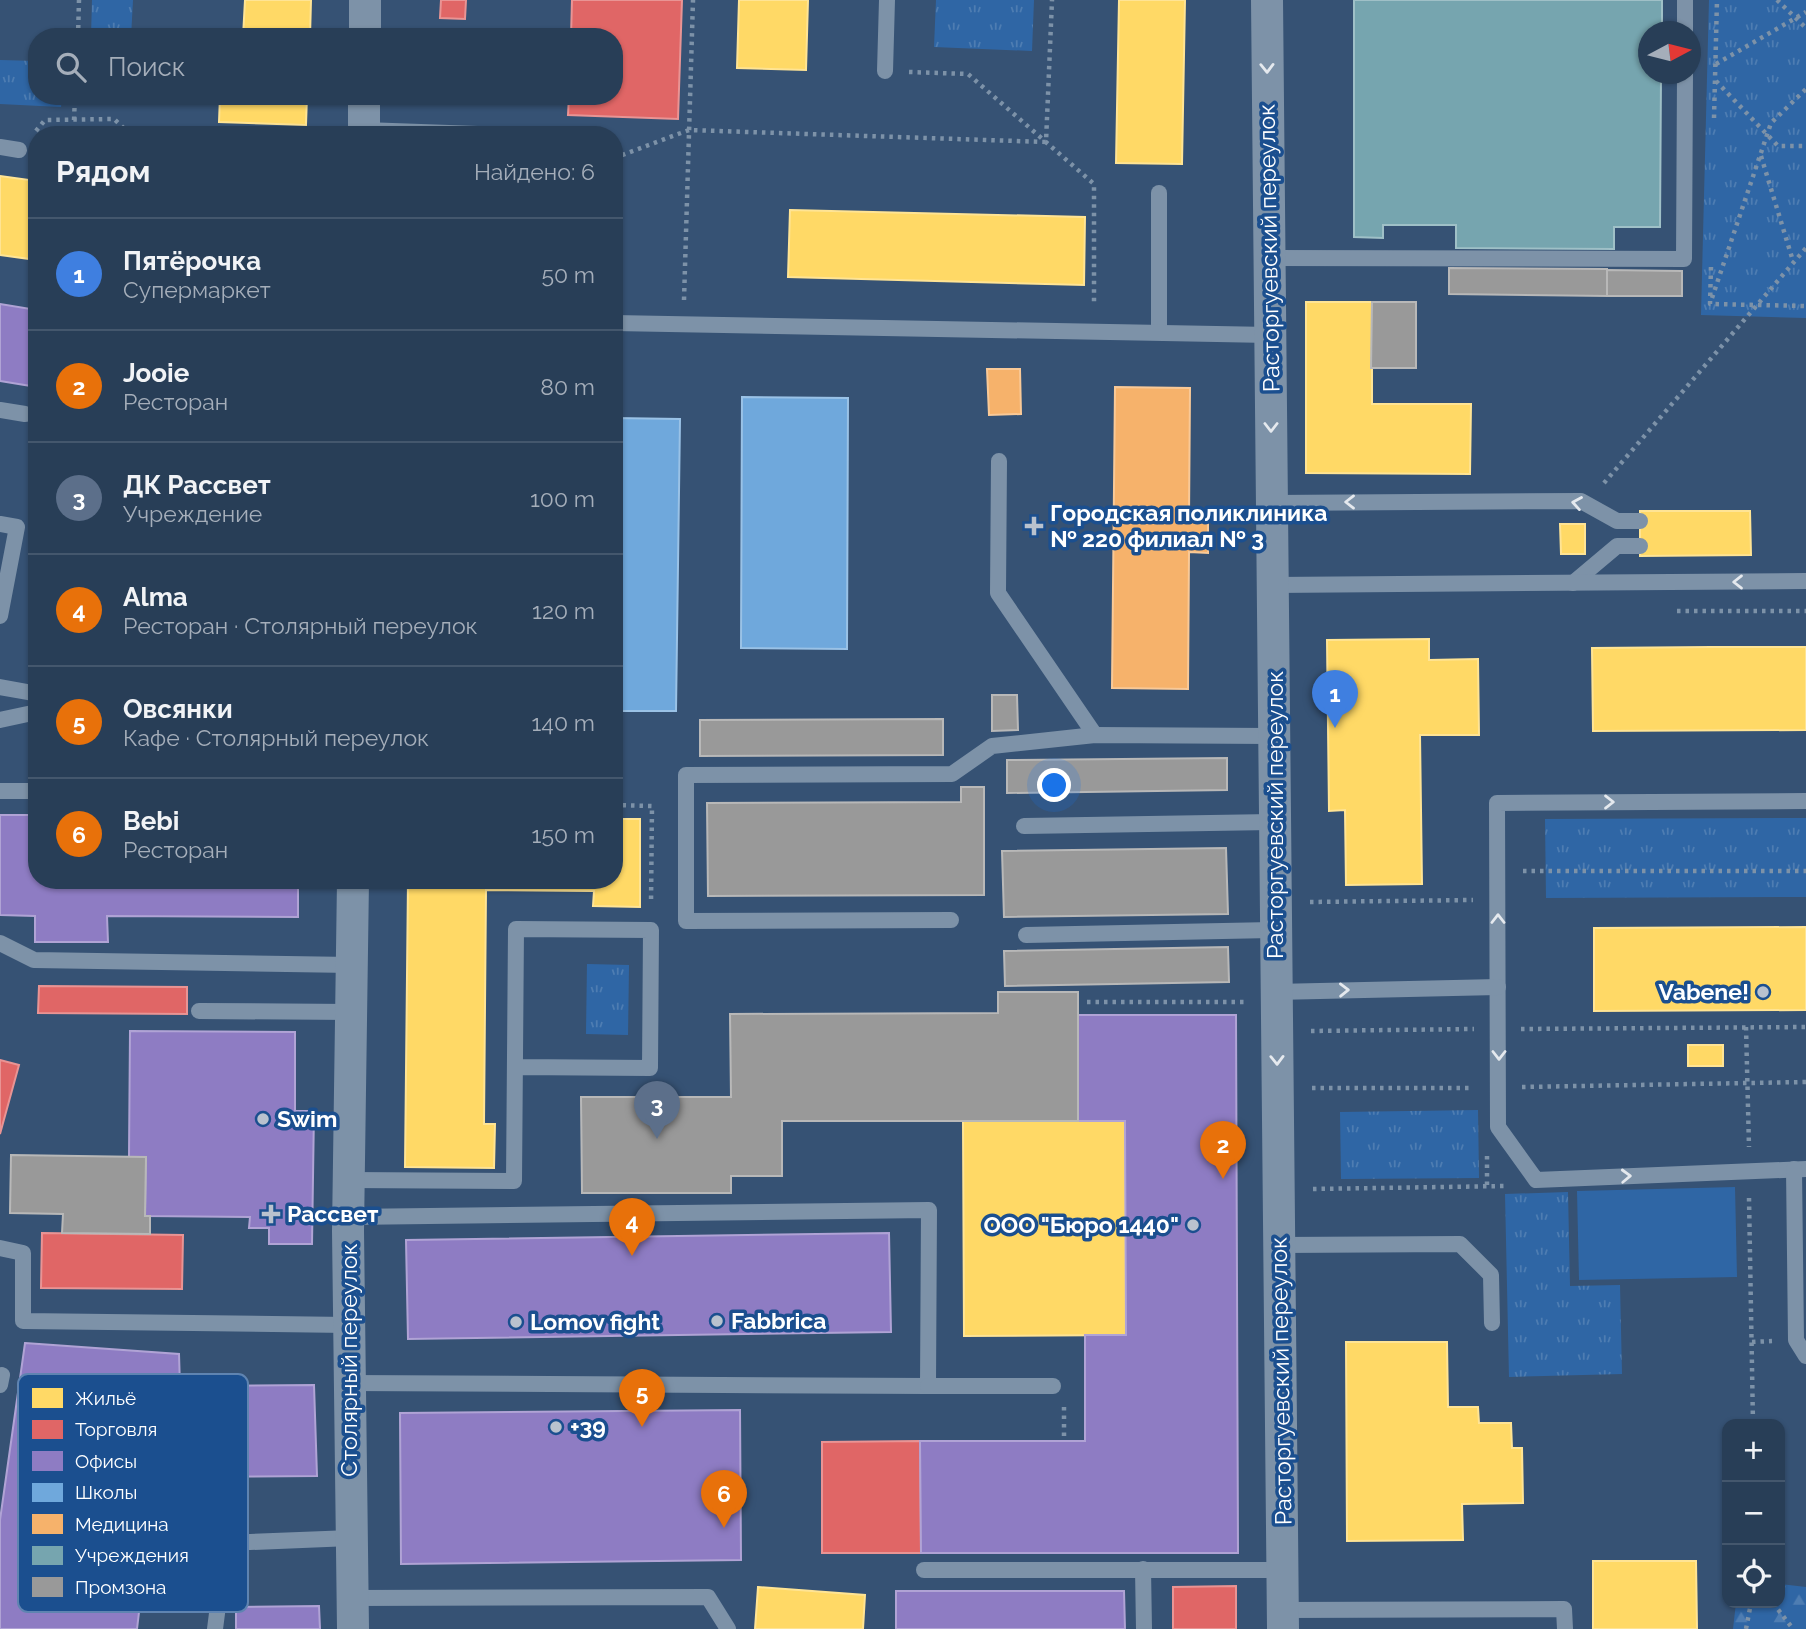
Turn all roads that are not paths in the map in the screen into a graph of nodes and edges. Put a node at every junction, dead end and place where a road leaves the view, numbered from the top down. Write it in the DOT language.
graph roads {
  1 [pos="365,0"];
  2 [pos="887,0"];
  3 [pos="1267,0"];
  4 [pos="1685,0"];
  5 [pos="1685,21"];
  6 [pos="365,28"];
  7 [pos="885,71"];
  8 [pos="1685,84"];
  9 [pos="364,105"];
  10 [pos="364,126"];
  11 [pos="0,147"];
  12 [pos="19,150"];
  13 [pos="1159,193"];
  14 [pos="1269,258"];
  15 [pos="623,323"];
  16 [pos="1159,332"];
  17 [pos="1270,335"];
  18 [pos="0,410"];
  19 [pos="25,414"];
  20 [pos="999,461"];
  21 [pos="1272,503"];
  22 [pos="1617,521"];
  23 [pos="1640,521"];
  24 [pos="0,524"];
  25 [pos="1617,546"];
  26 [pos="1640,546"];
  27 [pos="1806,581"];
  28 [pos="1573,583"];
  29 [pos="1273,586"];
  30 [pos="0,615"];
  31 [pos="0,687"];
  32 [pos="28,692"];
  33 [pos="28,714"];
  34 [pos="0,720"];
  35 [pos="1095,735"];
  36 [pos="1274,736"];
  37 [pos="0,791"];
  38 [pos="28,791"];
  39 [pos="1806,801"];
  40 [pos="1275,822"];
  41 [pos="1024,826"];
  42 [pos="353,889"];
  43 [pos="951,920"];
  44 [pos="1276,930"];
  45 [pos="1026,935"];
  46 [pos="0,943"];
  47 [pos="352,965"];
  48 [pos="1498,987"];
  49 [pos="1262,997"];
  50 [pos="199,1011"];
  51 [pos="351,1012"];
  52 [pos="515,1067"];
  53 [pos="1800,1169"];
  54 [pos="349,1180"];
  55 [pos="348,1217"];
  56 [pos="1280,1245"];
  57 [pos="0,1248"];
  58 [pos="1492,1323"];
  59 [pos="348,1325"];
  60 [pos="1806,1356"];
  61 [pos="348,1383"];
  62 [pos="928,1386"];
  63 [pos="1053,1386"];
  64 [pos="351,1538"];
  65 [pos="248,1543"];
  66 [pos="1143,1569"];
  67 [pos="924,1570"];
  68 [pos="1283,1570"];
  69 [pos="352,1614"];
  70 [pos="1283,1619"];
  71 [pos="729,1629"];
  72 [pos="1144,1629"];
  73 [pos="1565,1629"];
  1 -- 6 [label="street"];
  2 -- 7 [label="lane"];
  3 -- 14 [label="street, Расторгуевский переулок, one-way"];
  4 -- 5 [label="lane"];
  8 -- 14 [label="lane"];
  9 -- 10 [label="street"];
  11 -- 12 [label="lane"];
  13 -- 16 [label="lane"];
  14 -- 17 [label="street, Расторгуевский переулок"];
  15 -- 16 [label="lane"];
  16 -- 17 [label="lane"];
  17 -- 21 [label="street, Расторгуевский переулок, one-way"];
  18 -- 19 [label="lane"];
  20 -- 35 [label="lane"];
  22 -- 21 [label="lane, one-way"];
  21 -- 29 [label="street, Расторгуевский переулок"];
  22 -- 23 [label="lane"];
  22 -- 25 [label="lane"];
  24 -- 30 [label="lane"];
  25 -- 26 [label="lane"];
  25 -- 28 [label="lane"];
  27 -- 28 [label="lane, one-way"];
  28 -- 29 [label="lane"];
  29 -- 36 [label="street, Расторгуевский переулок"];
  31 -- 32 [label="lane"];
  33 -- 34 [label="lane"];
  35 -- 36 [label="lane"];
  35 -- 43 [label="lane"];
  36 -- 40 [label="street, Расторгуевский переулок"];
  37 -- 38 [label="lane"];
  48 -- 39 [label="lane, one-way"];
  40 -- 41 [label="lane"];
  40 -- 44 [label="street, Расторгуевский переулок"];
  42 -- 47 [label="street, Столярный переулок"];
  44 -- 45 [label="lane"];
  44 -- 49 [label="street, Расторгуевский переулок"];
  46 -- 47 [label="lane"];
  47 -- 51 [label="street, Столярный переулок"];
  49 -- 48 [label="lane, one-way"];
  48 -- 53 [label="lane, one-way"];
  49 -- 56 [label="street, Расторгуевский переулок, one-way"];
  50 -- 51 [label="lane"];
  51 -- 54 [label="street, Столярный переулок"];
  52 -- 52 [label="lane"];
  52 -- 54 [label="lane"];
  53 -- 60 [label="lane"];
  54 -- 55 [label="street, Столярный переулок"];
  55 -- 59 [label="street, Столярный переулок"];
  55 -- 62 [label="lane"];
  56 -- 58 [label="lane"];
  56 -- 68 [label="street, Расторгуевский переулок"];
  57 -- 59 [label="lane"];
  59 -- 61 [label="street, Столярный переулок"];
  61 -- 62 [label="lane"];
  61 -- 64 [label="street, Столярный переулок"];
  62 -- 63 [label="lane"];
  64 -- 65 [label="lane"];
  64 -- 69 [label="street, Столярный переулок"];
  66 -- 67 [label="lane"];
  66 -- 68 [label="lane"];
  66 -- 72 [label="lane"];
  68 -- 70 [label="street, Расторгуевский переулок"];
  69 -- 71 [label="lane"];
  70 -- 73 [label="lane"];
}
